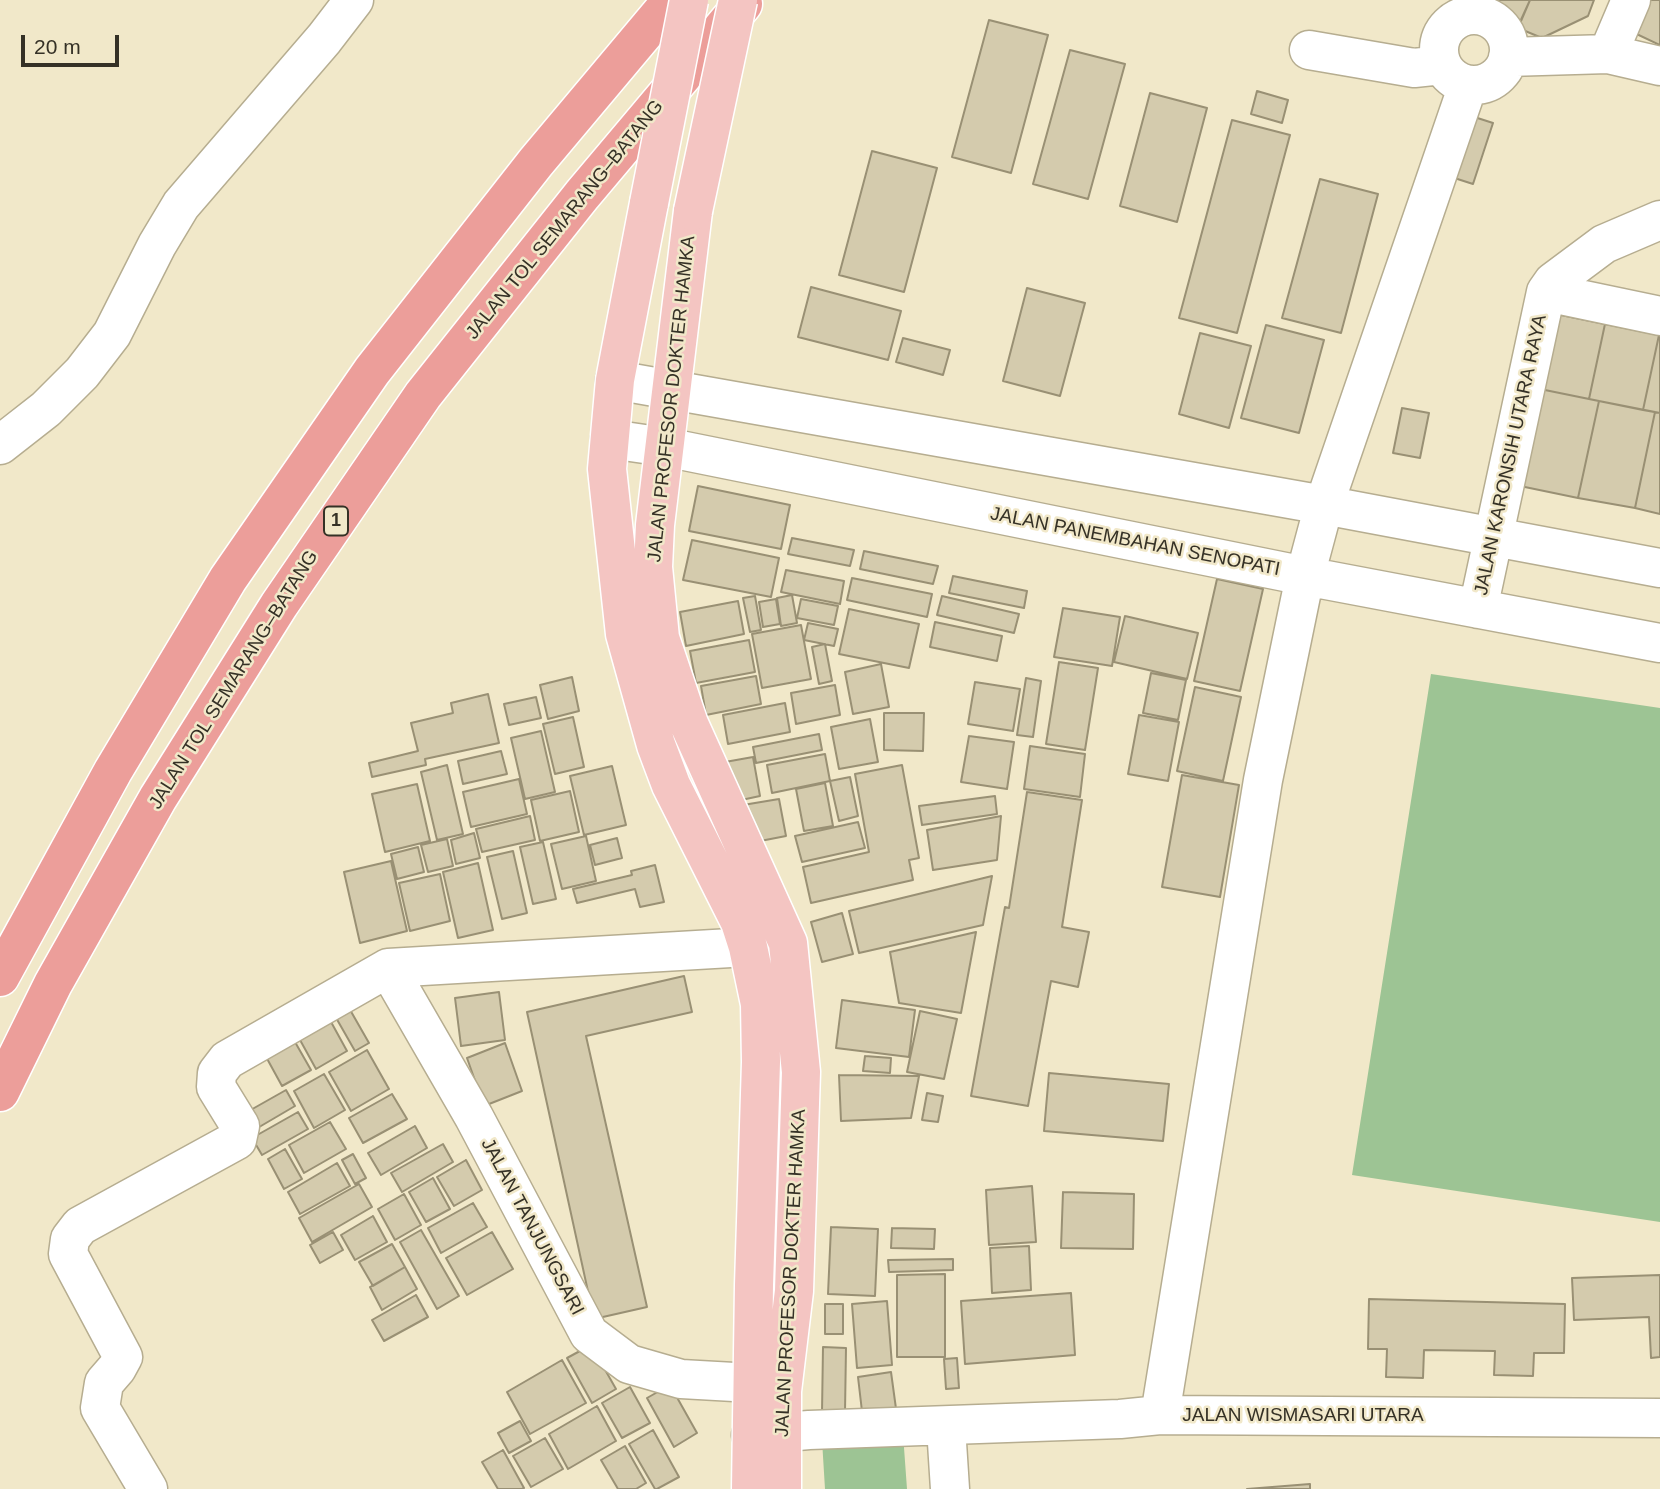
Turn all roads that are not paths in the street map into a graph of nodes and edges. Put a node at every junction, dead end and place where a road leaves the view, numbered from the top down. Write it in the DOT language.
graph roads {
  1 [pos="354,0"];
  2 [pos="672,0"];
  3 [pos="689,0"];
  4 [pos="738,0"];
  5 [pos="747,0"];
  6 [pos="1631,0"];
  7 [pos="1451,45"];
  8 [pos="1309,50"];
  9 [pos="1608,54"];
  10 [pos="1508,57"];
  11 [pos="1660,66"];
  12 [pos="1660,220"];
  13 [pos="1546,292"];
  14 [pos="1660,316"];
  15 [pos="615,380"];
  16 [pos="672,390"];
  17 [pos="610,439"];
  18 [pos="0,445"];
  19 [pos="665,447"];
  20 [pos="1324,505"];
  21 [pos="1493,537"];
  22 [pos="1660,568"];
  23 [pos="1305,576"];
  24 [pos="1478,609"];
  25 [pos="1660,643"];
  26 [pos="748,947"];
  27 [pos="388,968"];
  28 [pos="0,977"];
  29 [pos="0,1092"];
  30 [pos="752,1383"];
  31 [pos="1160,1415"];
  32 [pos="1660,1418"];
  33 [pos="946,1427"];
  34 [pos="766,1433"];
  35 [pos="148,1489"];
  36 [pos="751,1489"];
  37 [pos="782,1489"];
  38 [pos="950,1489"];
  1 -- 18 [label="street"];
  2 -- 28 [label="highway"];
  3 -- 15 [label="main road, JALAN PROFESOR DOKTER HAMKA, bridge"];
  4 -- 16 [label="main road, JALAN PROFESOR DOKTER HAMKA, bridge"];
  5 -- 29 [label="highway, JALAN TOL SEMARANG–BATANG / 1"];
  6 -- 9 [label="street"];
  7 -- 8 [label="street"];
  7 -- 10 [label="street"];
  7 -- 10 [label="street"];
  7 -- 20 [label="street"];
  9 -- 10 [label="street"];
  9 -- 11 [label="street"];
  12 -- 13 [label="street"];
  13 -- 14 [label="street, JALAN KARONSIH UTARA RAYA"];
  13 -- 21 [label="street, JALAN KARONSIH UTARA RAYA"];
  15 -- 16 [label="street"];
  15 -- 17 [label="main road, JALAN PROFESOR DOKTER HAMKA"];
  16 -- 19 [label="main road, JALAN PROFESOR DOKTER HAMKA"];
  16 -- 20 [label="street"];
  17 -- 19 [label="street, JALAN PANEMBAHAN SENOPATI"];
  17 -- 26 [label="main road, JALAN PROFESOR DOKTER HAMKA"];
  19 -- 23 [label="street, JALAN PANEMBAHAN SENOPATI"];
  19 -- 34 [label="main road, JALAN PROFESOR DOKTER HAMKA"];
  20 -- 21 [label="street"];
  20 -- 23 [label="street"];
  21 -- 22 [label="street"];
  21 -- 24 [label="street, JALAN KARONSIH UTARA RAYA"];
  23 -- 24 [label="street, JALAN PANEMBAHAN SENOPATI"];
  23 -- 31 [label="street"];
  24 -- 25 [label="street, JALAN PANEMBAHAN SENOPATI"];
  26 -- 27 [label="street"];
  26 -- 30 [label="main road, JALAN PROFESOR DOKTER HAMKA"];
  27 -- 30 [label="street, JALAN TANJUNGSARI"];
  27 -- 35 [label="street"];
  30 -- 34 [label="main road, JALAN PROFESOR DOKTER HAMKA"];
  31 -- 32 [label="street, JALAN WISMASARI UTARA"];
  31 -- 33 [label="street, JALAN WISMASARI UTARA"];
  33 -- 34 [label="street, JALAN WISMASARI UTARA"];
  33 -- 38 [label="street"];
  34 -- 36 [label="main road, JALAN PROFESOR DOKTER HAMKA"];
  34 -- 37 [label="main road, JALAN PROFESOR DOKTER HAMKA"];
}
